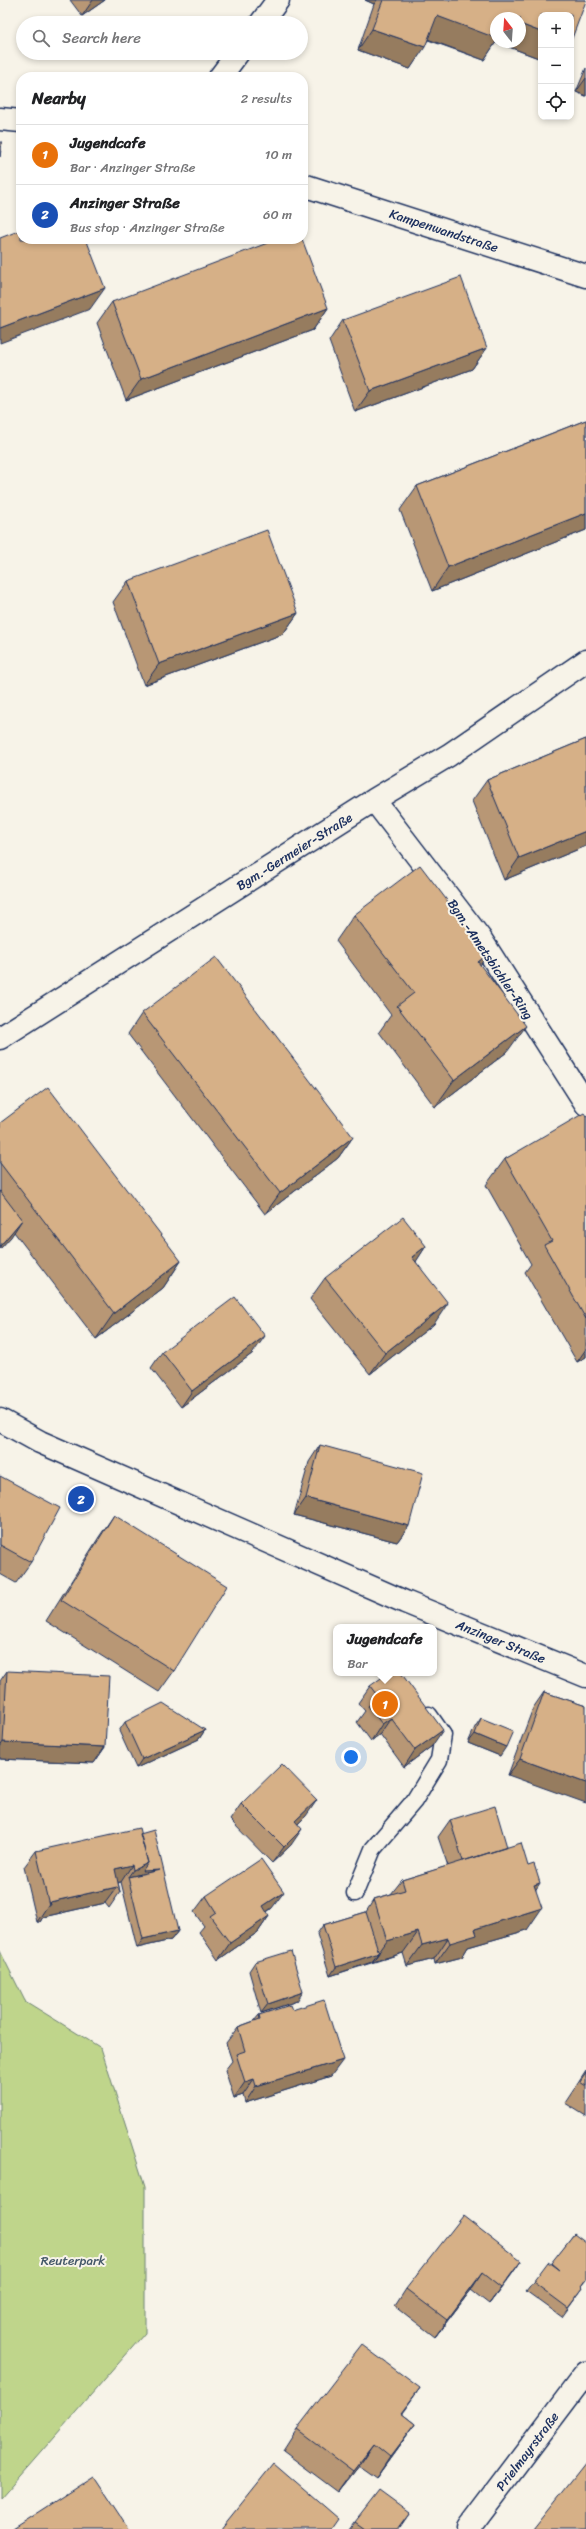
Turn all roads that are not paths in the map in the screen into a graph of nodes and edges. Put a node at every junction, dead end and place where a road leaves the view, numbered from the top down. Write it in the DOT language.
graph roads {
  1 [pos="278,0"];
  2 [pos="266,16"];
  3 [pos="233,60"];
  4 [pos="224,72"];
  5 [pos="0,119"];
  6 [pos="16,121"];
  7 [pos="308,187"];
  8 [pos="586,276"];
  9 [pos="586,662"];
  10 [pos="374,800"];
  11 [pos="0,1038"];
  12 [pos="586,1104"];
  13 [pos="0,1420"];
  14 [pos="586,1676"];
  15 [pos="418,1699"];
  16 [pos="355,1893"];
  17 [pos="586,2373"];
  18 [pos="468,2529"];
  1 -- 2 [label="street"];
  3 -- 4 [label="street"];
  5 -- 6 [label="street"];
  7 -- 8 [label="street, Kampenwandstraße"];
  9 -- 10 [label="street, Bgm.-Germeier-Straße"];
  10 -- 11 [label="street, Bgm.-Germeier-Straße"];
  10 -- 12 [label="street, Bgm.-Ametsbichler-Ring"];
  13 -- 14 [label="street, Anzinger Straße"];
  15 -- 16 [label="lane"];
  17 -- 18 [label="street, Prielmayrstraße"];
}
